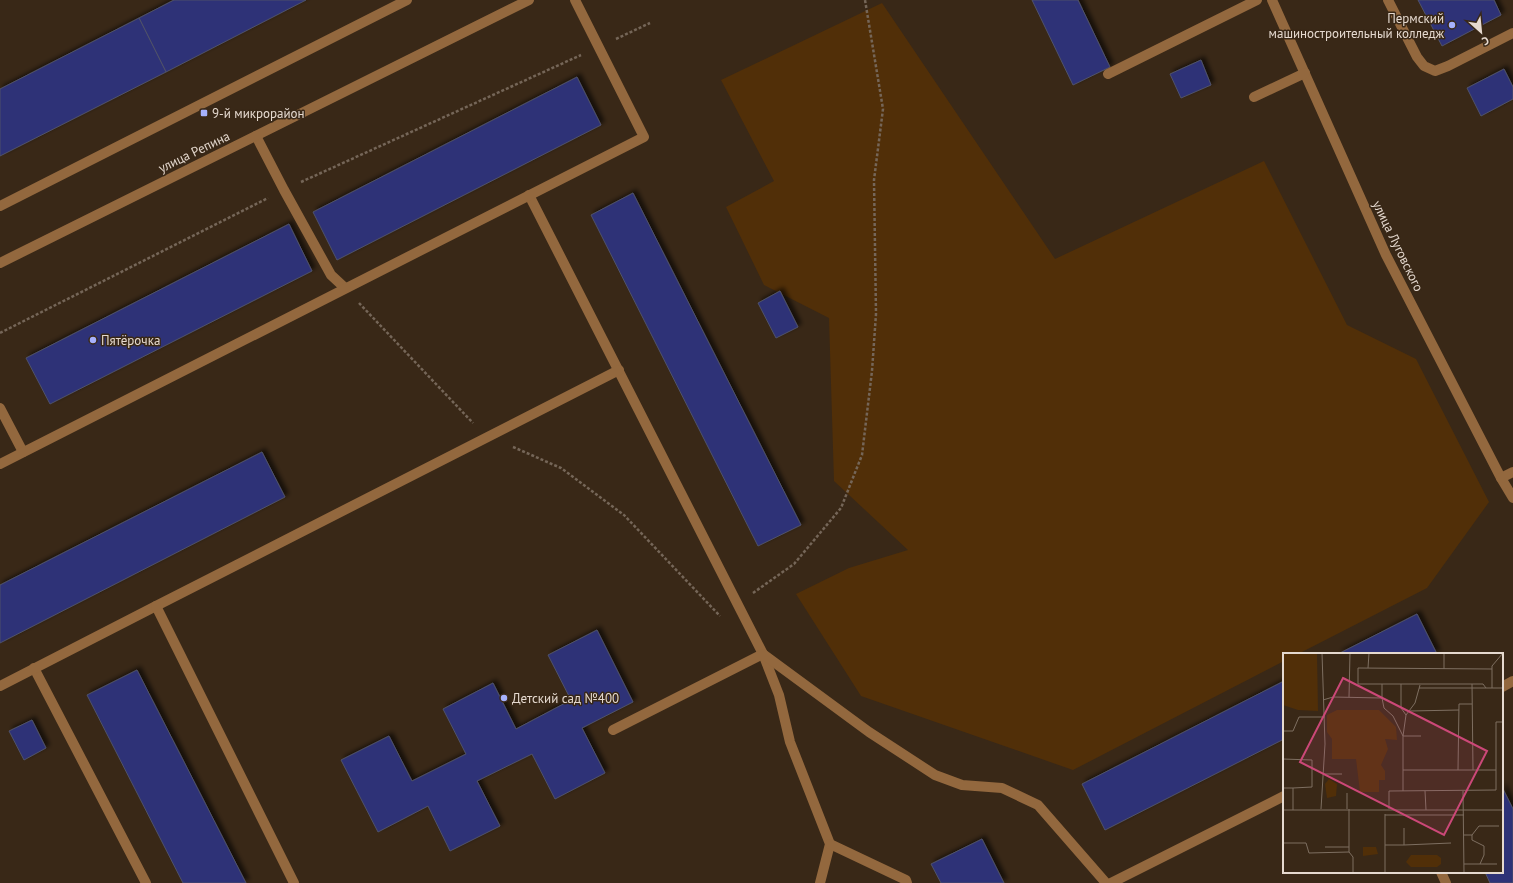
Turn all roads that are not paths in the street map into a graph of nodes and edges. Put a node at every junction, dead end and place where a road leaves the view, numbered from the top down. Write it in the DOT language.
graph roads {
  1 [pos="407,0"];
  2 [pos="529,0"];
  3 [pos="575,0"];
  4 [pos="1257,0"];
  5 [pos="1272,0"];
  6 [pos="1388,0"];
  7 [pos="1513,33"];
  8 [pos="1108,74"];
  9 [pos="1305,74"];
  10 [pos="1254,97"];
  11 [pos="256,136"];
  12 [pos="529,195"];
  13 [pos="0,206"];
  14 [pos="0,263"];
  15 [pos="345,288"];
  16 [pos="618,370"];
  17 [pos="0,408"];
  18 [pos="23,452"];
  19 [pos="0,464"];
  20 [pos="1513,472"];
  21 [pos="1501,478"];
  22 [pos="1513,498"];
  23 [pos="156,606"];
  24 [pos="763,654"];
  25 [pos="34,668"];
  26 [pos="1513,681"];
  27 [pos="0,686"];
  28 [pos="1503,686"];
  29 [pos="612,730"];
  30 [pos="1283,797"];
  31 [pos="830,844"];
  32 [pos="1441,873"];
  33 [pos="146,883"];
  34 [pos="294,883"];
  35 [pos="820,883"];
  36 [pos="907,883"];
  37 [pos="1106,883"];
  38 [pos="1111,883"];
  39 [pos="1446,883"];
  1 -- 13 [label="street"];
  2 -- 11 [label="street, улица Репина"];
  3 -- 12 [label="street"];
  4 -- 8 [label="street"];
  5 -- 9 [label="street, улица Луговского"];
  6 -- 7 [label="street"];
  9 -- 10 [label="street"];
  9 -- 21 [label="street, улица Луговского"];
  11 -- 14 [label="street, улица Репина"];
  11 -- 15 [label="street"];
  12 -- 15 [label="street"];
  12 -- 16 [label="street"];
  15 -- 18 [label="street"];
  16 -- 23 [label="street"];
  16 -- 24 [label="street"];
  17 -- 18 [label="street"];
  18 -- 19 [label="street"];
  20 -- 21 [label="street"];
  21 -- 22 [label="street, улица Луговского"];
  23 -- 25 [label="street"];
  23 -- 34 [label="street"];
  24 -- 29 [label="street"];
  24 -- 31 [label="street"];
  24 -- 37 [label="street"];
  25 -- 27 [label="street"];
  25 -- 33 [label="street"];
  26 -- 28 [label="street"];
  30 -- 38 [label="street"];
  31 -- 35 [label="street"];
  31 -- 36 [label="street"];
  32 -- 39 [label="street"];
}
